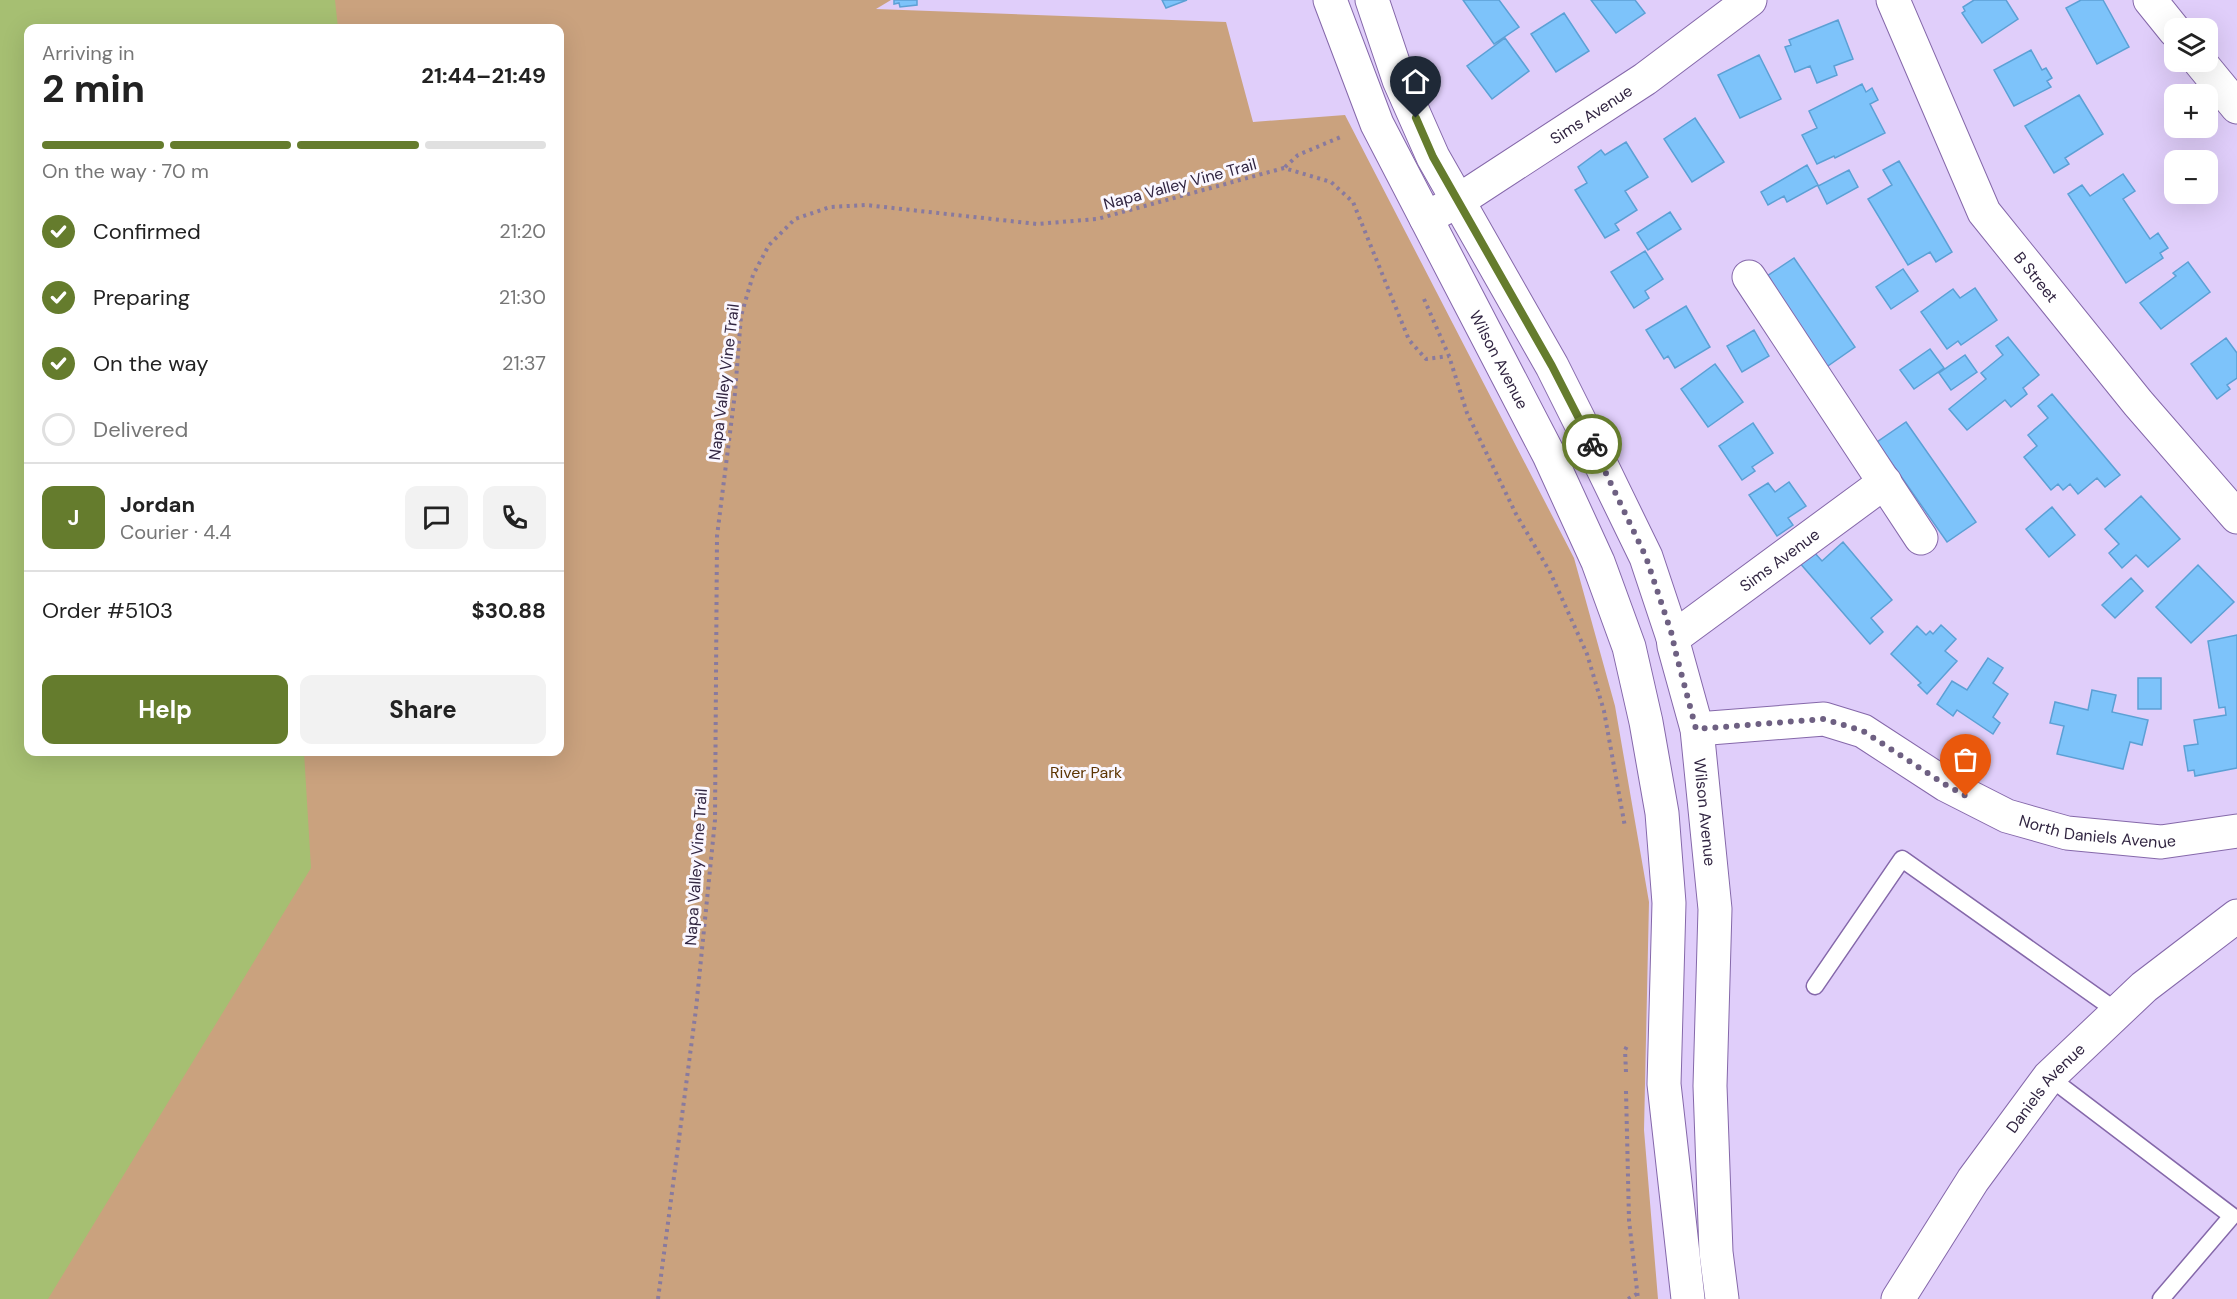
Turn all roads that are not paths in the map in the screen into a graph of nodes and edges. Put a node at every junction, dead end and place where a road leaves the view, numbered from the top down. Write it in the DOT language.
graph roads {
  1 [pos="1330,0"];
  2 [pos="1372,0"];
  3 [pos="1750,0"];
  4 [pos="1893,0"];
  5 [pos="2150,0"];
  6 [pos="2165,18"];
  7 [pos="2208,72"];
  8 [pos="2237,107"];
  9 [pos="1458,201"];
  10 [pos="1426,218"];
  11 [pos="1749,277"];
  12 [pos="1885,482"];
  13 [pos="2237,518"];
  14 [pos="1921,537"];
  15 [pos="1673,638"];
  16 [pos="1696,729"];
  17 [pos="2237,831"];
  18 [pos="2237,916"];
  19 [pos="1815,986"];
  20 [pos="2118,1012"];
  21 [pos="2049,1077"];
  22 [pos="1688,1299"];
  23 [pos="1722,1299"];
  24 [pos="1898,1299"];
  25 [pos="2161,1299"];
  1 -- 10 [label="street, Wilson Avenue"];
  2 -- 9 [label="street, Wilson Avenue"];
  3 -- 9 [label="street, Sims Avenue"];
  4 -- 13 [label="street, B Street"];
  5 -- 6 [label="street"];
  7 -- 8 [label="street"];
  9 -- 10 [label="street, Sims Avenue"];
  9 -- 15 [label="street, Wilson Avenue"];
  10 -- 22 [label="street, Wilson Avenue"];
  11 -- 12 [label="street"];
  12 -- 14 [label="street"];
  12 -- 15 [label="street, Sims Avenue"];
  15 -- 16 [label="street, Wilson Avenue"];
  16 -- 17 [label="street, North Daniels Avenue"];
  16 -- 23 [label="street, Wilson Avenue"];
  18 -- 20 [label="street, Daniels Avenue"];
  19 -- 20 [label="lane"];
  20 -- 21 [label="street, Daniels Avenue"];
  21 -- 24 [label="street, Daniels Avenue"];
  21 -- 25 [label="lane"];
}
